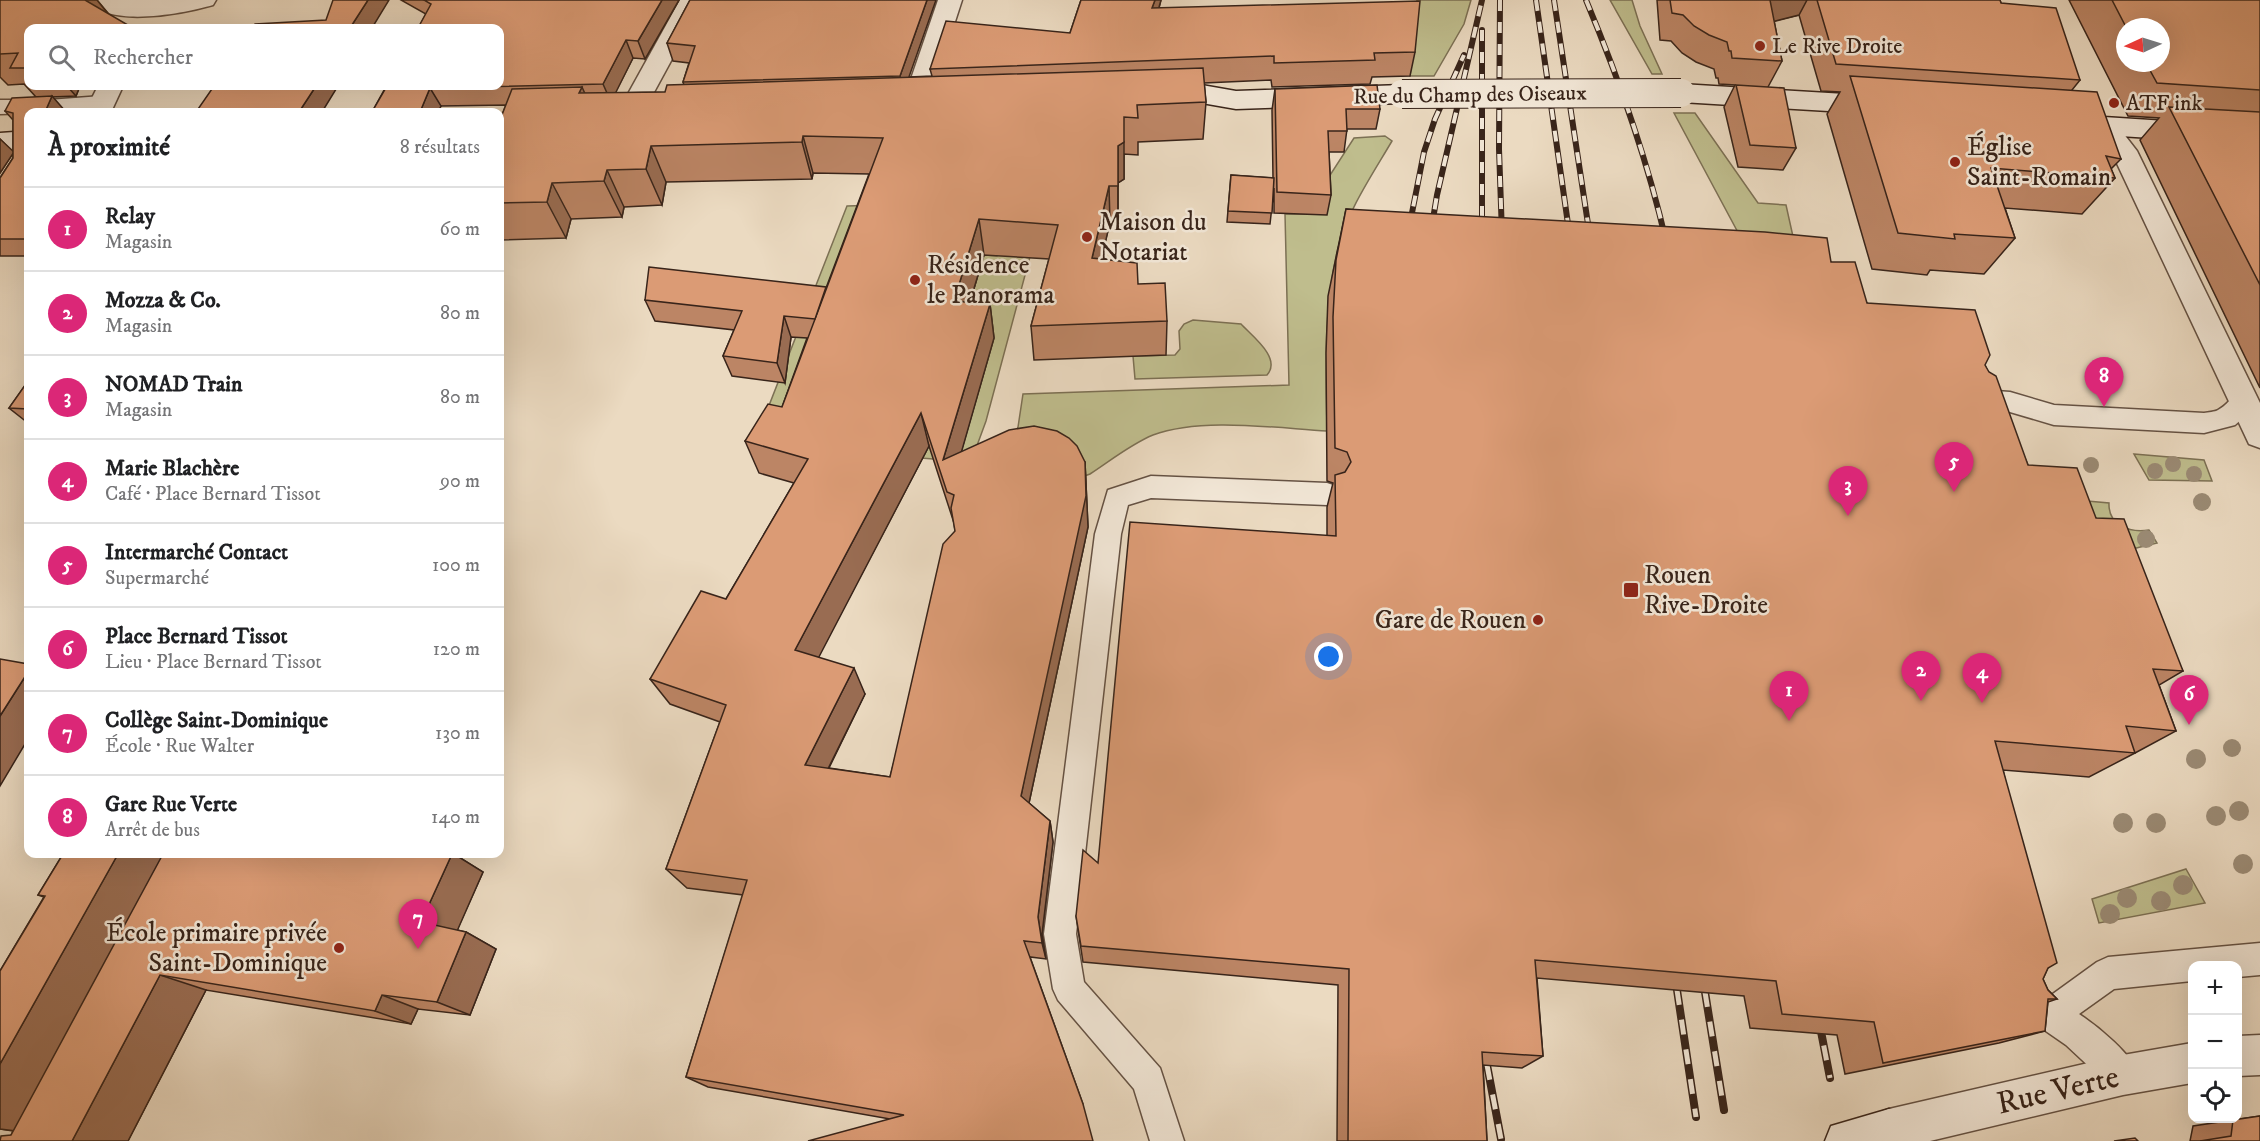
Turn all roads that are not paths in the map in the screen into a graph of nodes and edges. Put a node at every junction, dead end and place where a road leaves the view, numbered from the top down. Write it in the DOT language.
graph roads {
  1 [pos="101,0"];
  2 [pos="204,0"];
  3 [pos="692,0"];
  4 [pos="950,0"];
  5 [pos="145,13"];
  6 [pos="1137,95"];
  7 [pos="103,100"];
  8 [pos="915,104"];
  9 [pos="0,107"];
  10 [pos="1904,107"];
  11 [pos="631,112"];
  12 [pos="2044,117"];
  13 [pos="2104,126"];
  14 [pos="2260,136"];
  15 [pos="0,142"];
  16 [pos="24,152"];
  17 [pos="1967,399"];
  18 [pos="2243,403"];
  19 [pos="2260,435"];
  20 [pos="1327,494"];
  21 [pos="2260,959"];
  22 [pos="2016,995"];
  23 [pos="2050,1015"];
  24 [pos="2260,1054"];
  25 [pos="2242,1056"];
  26 [pos="2188,1064"];
  27 [pos="2123,1075"];
  28 [pos="1167,1141"];
  29 [pos="1846,1141"];
  1 -- 5 [label="street"];
  2 -- 5 [label="street"];
  3 -- 11 [label="street"];
  4 -- 8 [label="street"];
  6 -- 10 [label="street, Rue du Champ des Oiseaux, bridge"];
  7 -- 9 [label="lane"];
  12 -- 13 [label="street"];
  13 -- 14 [label="street"];
  13 -- 18 [label="street"];
  15 -- 16 [label="street"];
  17 -- 18 [label="lane"];
  18 -- 19 [label="street"];
  20 -- 28 [label="lane"];
  21 -- 23 [label="lane"];
  22 -- 23 [label="lane"];
  23 -- 27 [label="lane"];
  24 -- 25 [label="street"];
  26 -- 27 [label="street, Rue Verte"];
  27 -- 29 [label="street, Rue Verte"];
}
